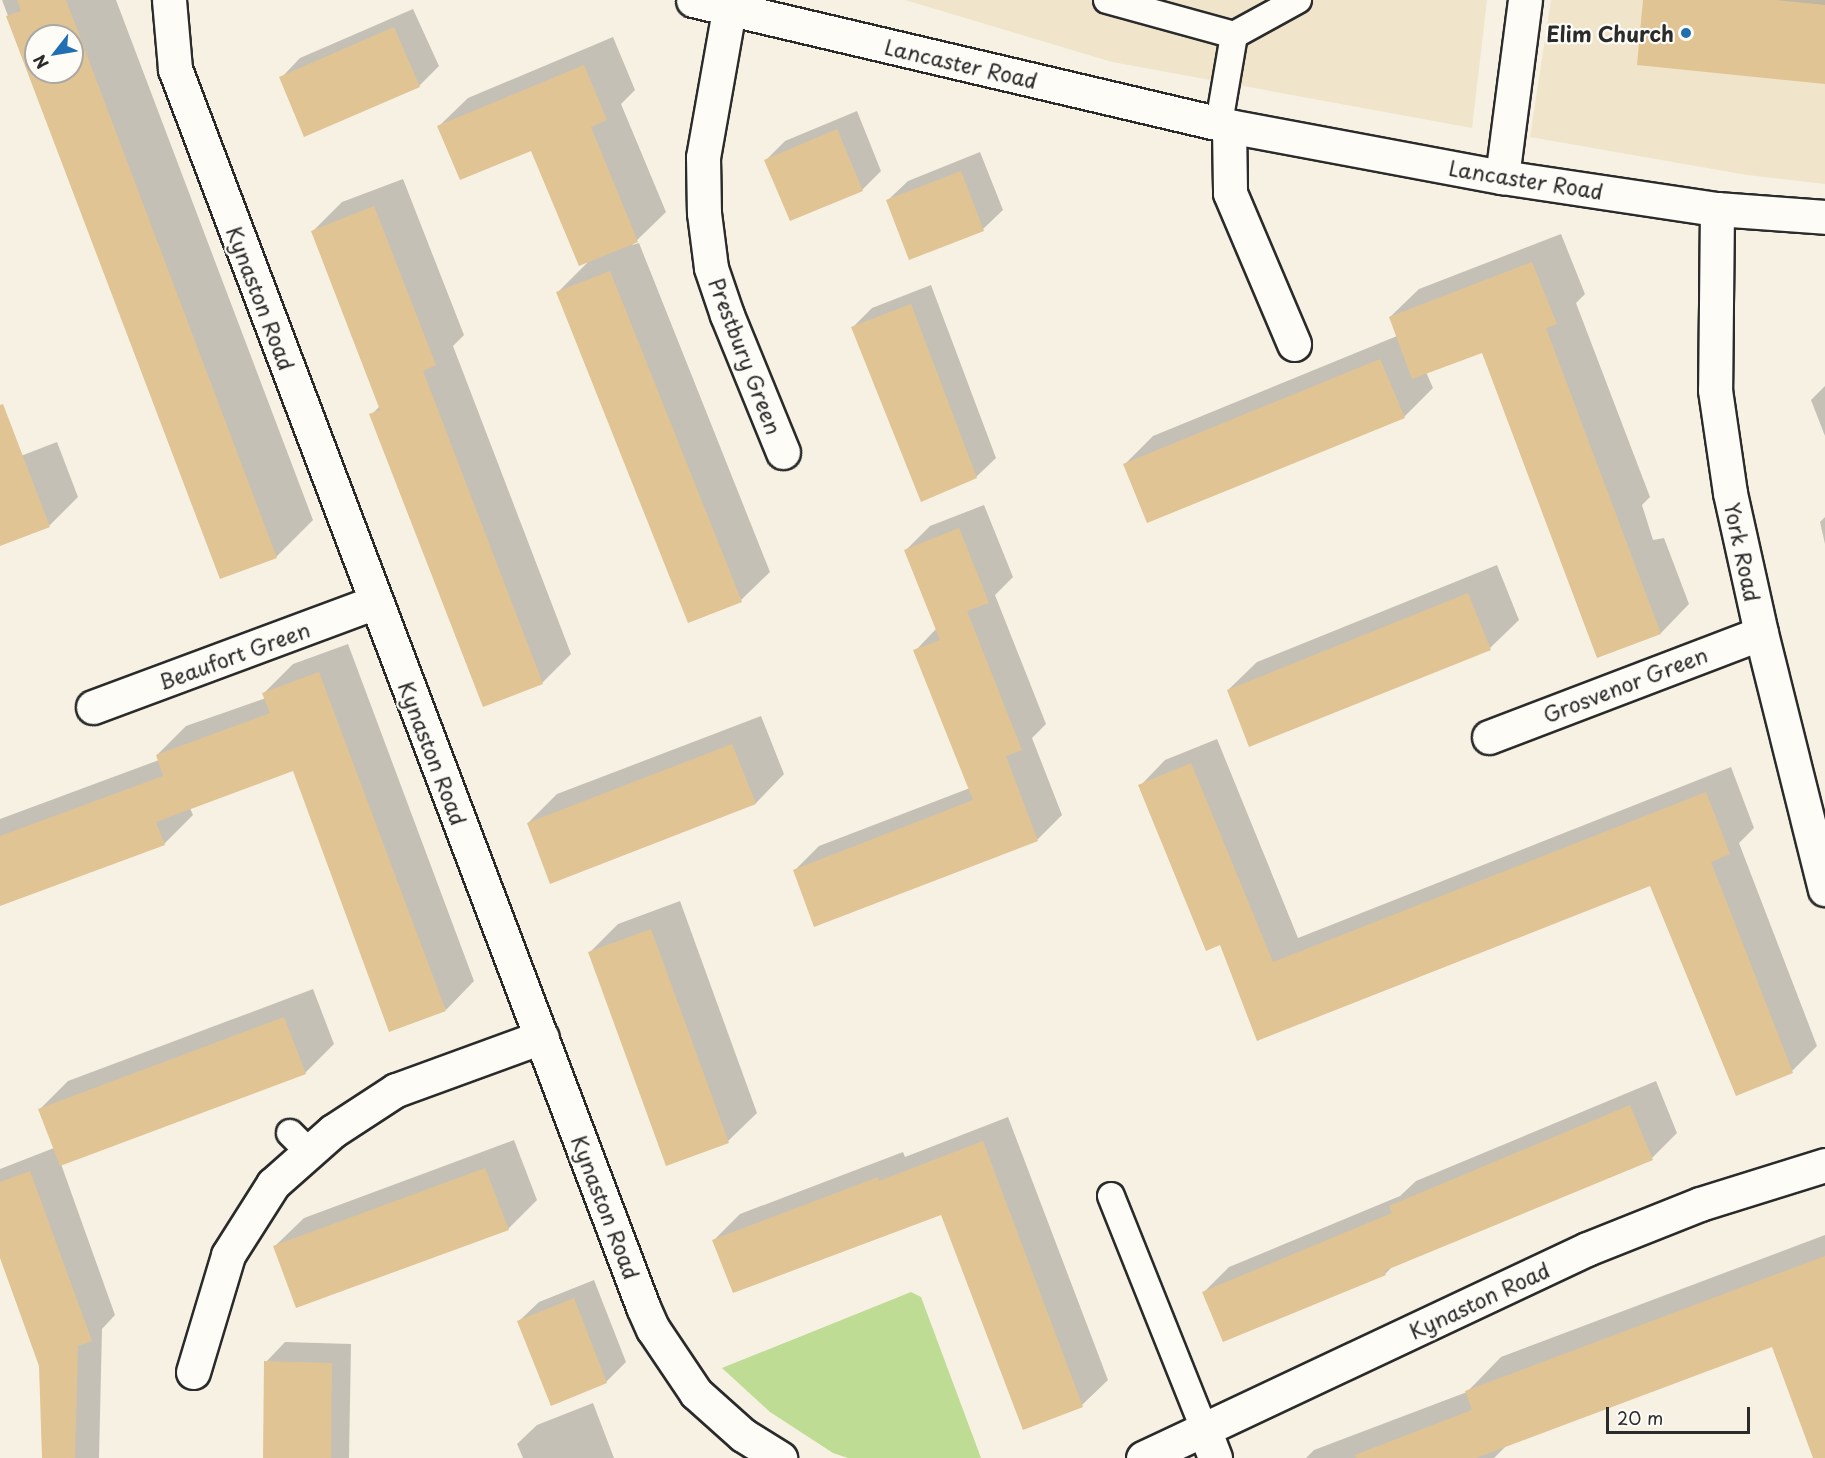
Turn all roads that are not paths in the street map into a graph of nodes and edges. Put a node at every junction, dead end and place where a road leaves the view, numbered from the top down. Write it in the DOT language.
graph roads {
  1 [pos="169,0"];
  2 [pos="693,0"];
  3 [pos="1107,0"];
  4 [pos="1298,0"];
  5 [pos="1525,0"];
  6 [pos="729,10"];
  7 [pos="1234,35"];
  8 [pos="1224,125"];
  9 [pos="1502,177"];
  10 [pos="1717,209"];
  11 [pos="1825,217"];
  12 [pos="1293,344"];
  13 [pos="783,452"];
  14 [pos="376,602"];
  15 [pos="1761,633"];
  16 [pos="93,707"];
  17 [pos="1490,737"];
  18 [pos="1825,889"];
  19 [pos="542,1037"];
  20 [pos="1825,1164"];
  21 [pos="1111,1196"];
  22 [pos="193,1372"];
  23 [pos="1210,1444"];
  24 [pos="780,1458"];
  25 [pos="1143,1458"];
  1 -- 14 [label="street, Kynaston Road"];
  2 -- 6 [label="street, Lancaster Road"];
  3 -- 7 [label="lane"];
  4 -- 7 [label="lane"];
  5 -- 9 [label="street"];
  6 -- 8 [label="street, Lancaster Road"];
  6 -- 13 [label="street, Prestbury Green"];
  7 -- 8 [label="lane"];
  8 -- 9 [label="street, Lancaster Road"];
  8 -- 12 [label="street"];
  9 -- 10 [label="street, Lancaster Road"];
  10 -- 11 [label="street, Lancaster Road"];
  10 -- 15 [label="street, York Road"];
  14 -- 16 [label="street, Beaufort Green"];
  14 -- 19 [label="street, Kynaston Road"];
  15 -- 17 [label="street, Grosvenor Green"];
  15 -- 18 [label="street, York Road"];
  19 -- 22 [label="street"];
  19 -- 24 [label="street, Kynaston Road"];
  20 -- 23 [label="street, Kynaston Road"];
  21 -- 23 [label="lane"];
  23 -- 25 [label="street, Kynaston Road"];
}
